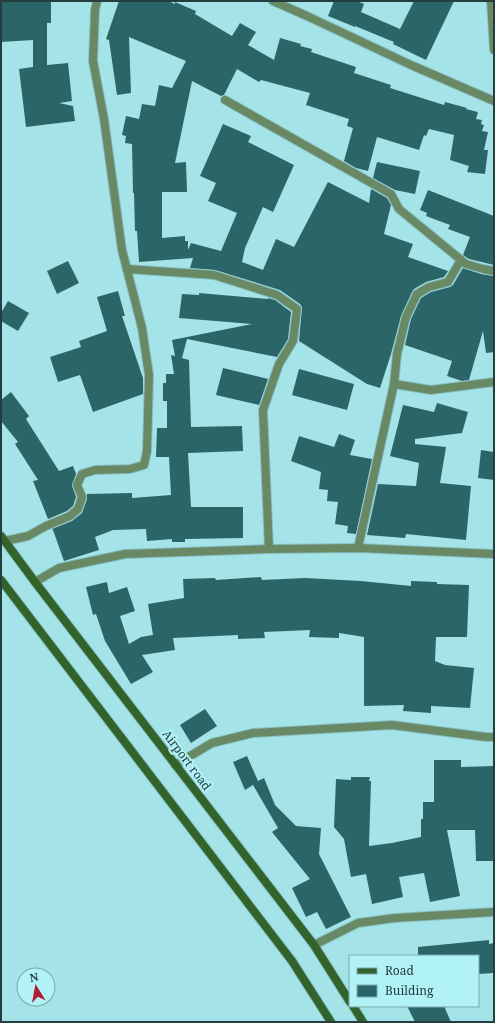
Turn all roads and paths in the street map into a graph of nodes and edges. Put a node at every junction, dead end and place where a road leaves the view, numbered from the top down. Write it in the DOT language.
graph roads {
  1 [pos="97,1"];
  2 [pos="273,1"];
  3 [pos="491,1"];
  4 [pos="494,50"];
  5 [pos="225,100"];
  6 [pos="494,101"];
  7 [pos="461,260"];
  8 [pos="127,269"];
  9 [pos="494,271"];
  10 [pos="494,382"];
  11 [pos="394,384"];
  12 [pos="3,539"];
  13 [pos="358,548"];
  14 [pos="269,549"];
  15 [pos="494,554"];
  16 [pos="1,580"];
  17 [pos="35,582"];
  18 [pos="494,737"];
  19 [pos="175,764"];
  20 [pos="494,912"];
  21 [pos="314,945"];
  22 [pos="349,1000"];
  23 [pos="354,1007"];
  24 [pos="331,1022"];
  25 [pos="363,1022"];
  1 -- 8 [label="street"];
  2 -- 6 [label="street"];
  3 -- 4 [label="street"];
  5 -- 7 [label="street"];
  7 -- 9 [label="street"];
  7 -- 11 [label="street"];
  8 -- 12 [label="street"];
  8 -- 14 [label="street"];
  10 -- 11 [label="street"];
  11 -- 13 [label="street"];
  12 -- 17 [label="main road, Airport road"];
  13 -- 14 [label="street"];
  13 -- 15 [label="street"];
  14 -- 17 [label="street"];
  16 -- 24 [label="main road"];
  17 -- 19 [label="main road, Airport road"];
  18 -- 19 [label="street"];
  19 -- 21 [label="main road, Airport road"];
  20 -- 21 [label="street"];
  21 -- 22 [label="main road, Airport road"];
  23 -- 25 [label="main road"];
}
